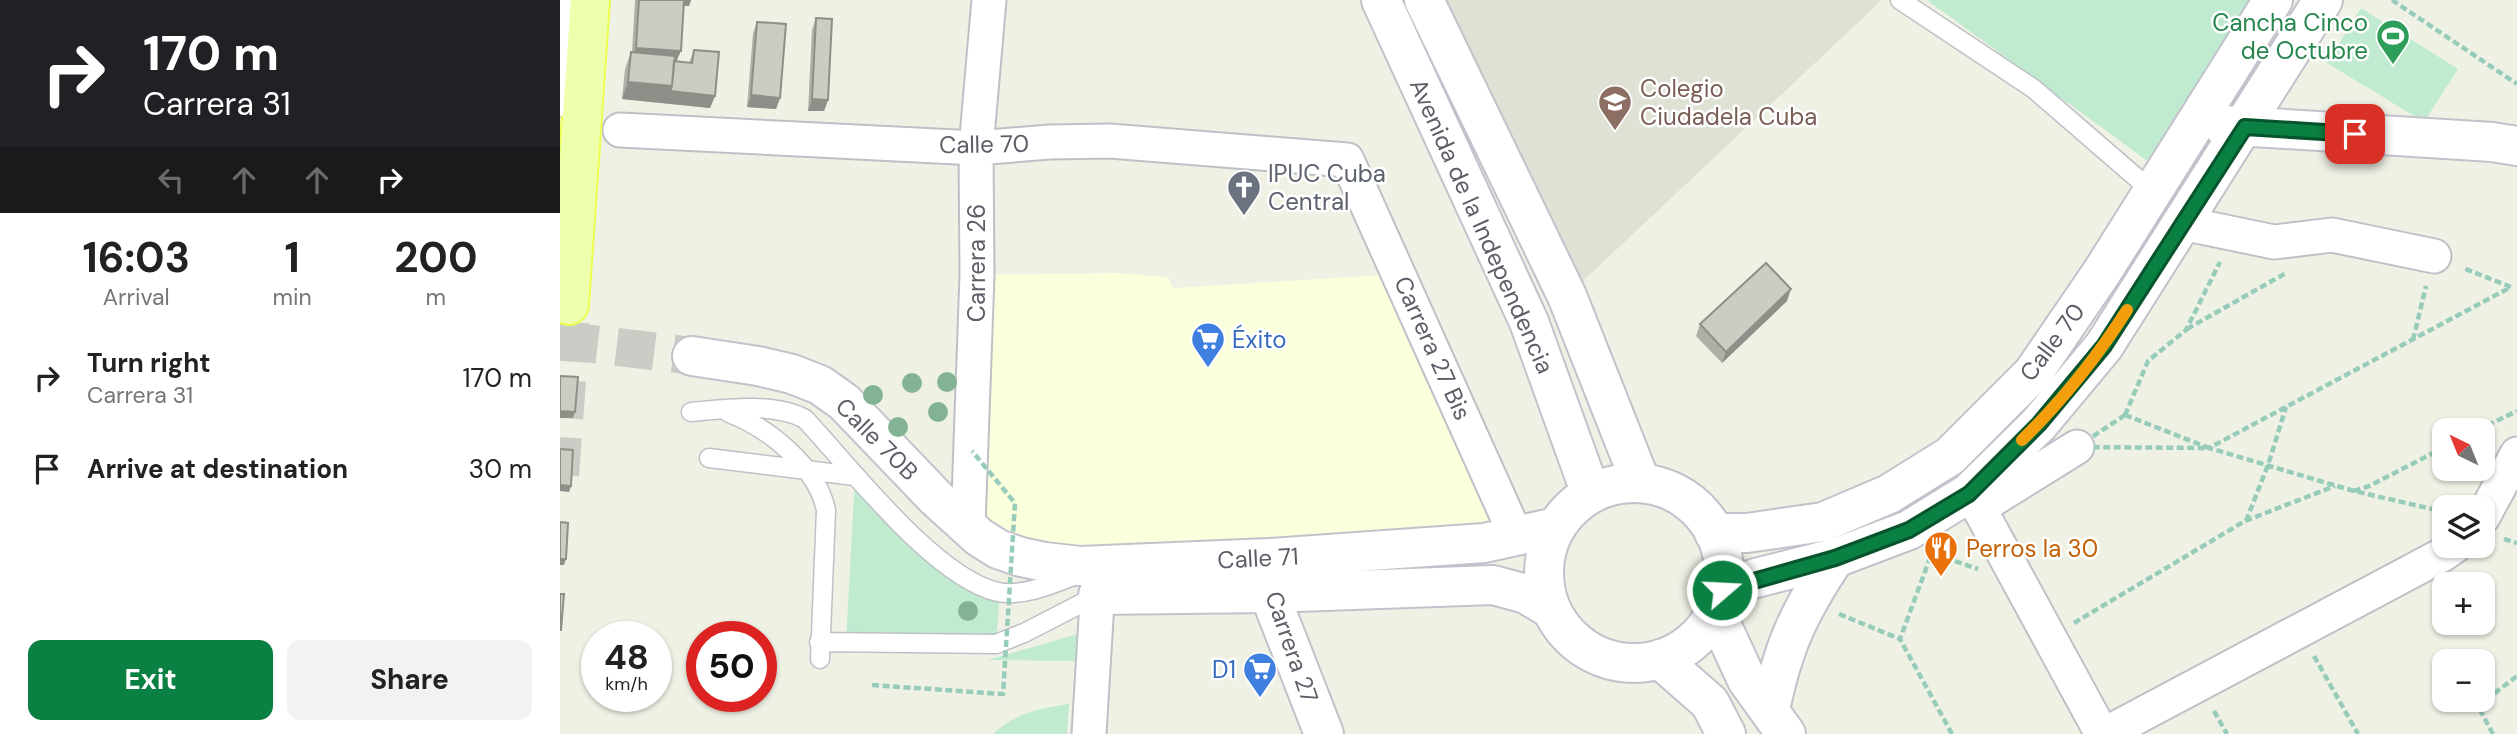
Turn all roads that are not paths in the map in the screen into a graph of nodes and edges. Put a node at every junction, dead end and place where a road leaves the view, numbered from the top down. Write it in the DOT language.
graph roads {
  1 [pos="566,0"];
  2 [pos="590,0"];
  3 [pos="989,0"];
  4 [pos="1381,0"];
  5 [pos="1424,0"];
  6 [pos="1900,0"];
  7 [pos="2273,0"];
  8 [pos="2323,0"];
  9 [pos="560,107"];
  10 [pos="2196,123"];
  11 [pos="2245,127"];
  12 [pos="620,130"];
  13 [pos="2517,146"];
  14 [pos="976,148"];
  15 [pos="1347,160"];
  16 [pos="2153,192"];
  17 [pos="2132,225"];
  18 [pos="2175,235"];
  19 [pos="2434,256"];
  20 [pos="569,305"];
  21 [pos="692,356"];
  22 [pos="2077,447"];
  23 [pos="2517,454"];
  24 [pos="709,458"];
  25 [pos="804,469"];
  26 [pos="855,476"];
  27 [pos="1641,483"];
  28 [pos="1591,494"];
  29 [pos="2495,495"];
  30 [pos="1974,500"];
  31 [pos="968,526"];
  32 [pos="1556,527"];
  33 [pos="1714,533"];
  34 [pos="1516,536"];
  35 [pos="1835,558"];
  36 [pos="2436,558"];
  37 [pos="1269,575"];
  38 [pos="1098,580"];
  39 [pos="1718,601"];
  40 [pos="1550,609"];
  41 [pos="1660,659"];
  42 [pos="1778,722"];
  43 [pos="1089,734"];
  44 [pos="1324,734"];
  45 [pos="1726,734"];
  46 [pos="2104,734"];
  1 -- 9 [label="lane"];
  2 -- 20 [label="main road"];
  3 -- 14 [label="street, Carrera 26"];
  4 -- 28 [label="main road, Avenida de la Independencia"];
  5 -- 27 [label="main road, Avenida de la Independencia"];
  6 -- 16 [label="lane"];
  7 -- 10 [label="main road, Calle 70"];
  8 -- 11 [label="main road, Calle 70"];
  10 -- 11 [label="main road"];
  10 -- 16 [label="main road, Calle 70"];
  11 -- 13 [label="main road"];
  11 -- 18 [label="main road, Calle 70"];
  12 -- 14 [label="street, Calle 70"];
  14 -- 15 [label="street, Calle 70"];
  14 -- 31 [label="street, Carrera 26"];
  15 -- 34 [label="street, Carrera 27 Bis"];
  16 -- 17 [label="main road, Calle 70"];
  17 -- 18 [label="main road"];
  17 -- 33 [label="main road, Calle 70"];
  18 -- 19 [label="street"];
  18 -- 30 [label="main road, Calle 70"];
  21 -- 31 [label="main road, Calle 70B"];
  22 -- 30 [label="street"];
  23 -- 29 [label="street"];
  24 -- 25 [label="lane"];
  25 -- 26 [label="lane"];
  25 -- 26 [label="lane"];
  25 -- 38 [label="lane"];
  26 -- 38 [label="lane"];
  27 -- 28 [label="main road"];
  27 -- 33 [label="main road"];
  28 -- 32 [label="main road"];
  30 -- 35 [label="main road, Calle 70"];
  30 -- 46 [label="street"];
  31 -- 38 [label="main road, Calle 71"];
  32 -- 34 [label="main road, Calle 71"];
  32 -- 40 [label="main road"];
  33 -- 39 [label="main road"];
  34 -- 37 [label="main road, Calle 71"];
  35 -- 39 [label="main road, Calle 70"];
  35 -- 42 [label="main road"];
  36 -- 46 [label="street"];
  37 -- 38 [label="main road, Calle 71"];
  37 -- 40 [label="main road, Calle 71"];
  37 -- 44 [label="main road, Carrera 27"];
  38 -- 43 [label="street"];
  39 -- 41 [label="main road"];
  39 -- 42 [label="main road"];
  40 -- 41 [label="main road"];
  41 -- 45 [label="main road"];
}
